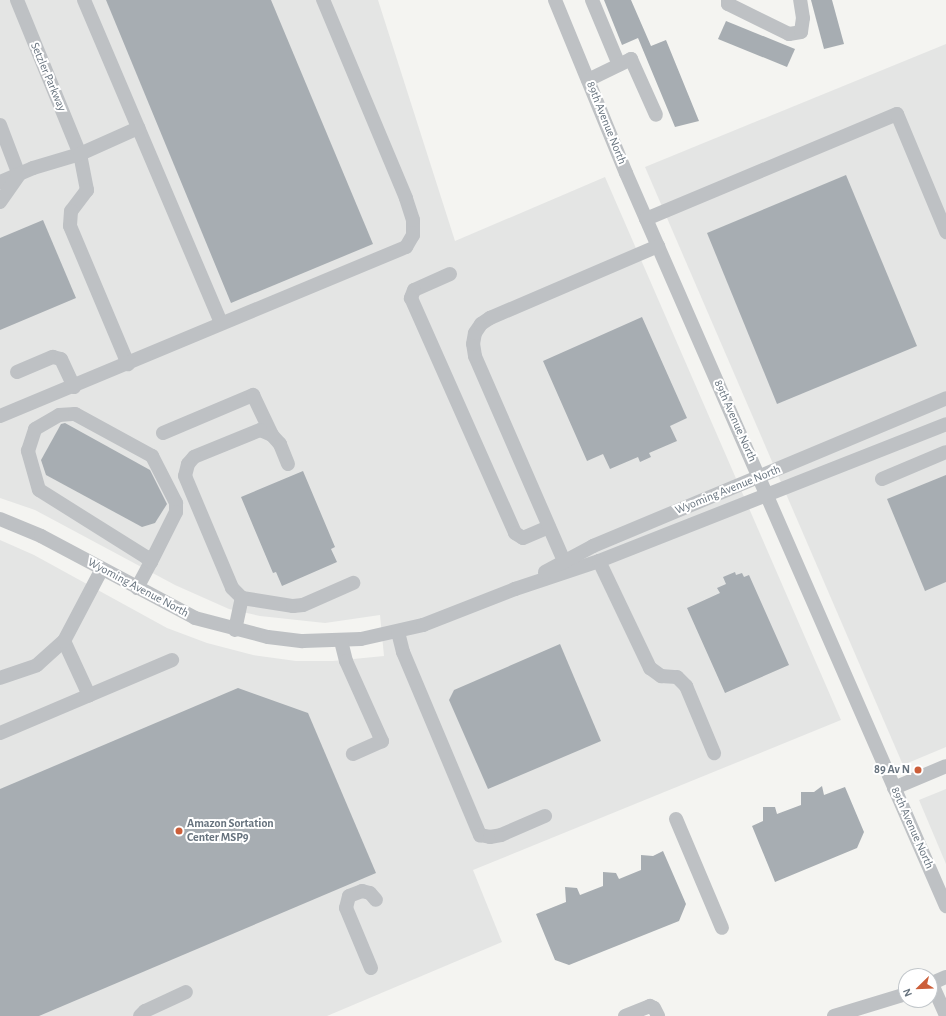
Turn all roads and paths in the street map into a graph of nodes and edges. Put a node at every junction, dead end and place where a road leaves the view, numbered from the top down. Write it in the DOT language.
graph roads {
  1 [pos="17,0"];
  2 [pos="84,0"];
  3 [pos="323,0"];
  4 [pos="555,0"];
  5 [pos="592,0"];
  6 [pos="728,0"];
  7 [pos="800,0"];
  8 [pos="618,65"];
  9 [pos="588,80"];
  10 [pos="656,115"];
  11 [pos="0,125"];
  12 [pos="138,128"];
  13 [pos="80,154"];
  14 [pos="19,175"];
  15 [pos="0,182"];
  16 [pos="0,202"];
  17 [pos="646,219"];
  18 [pos="946,232"];
  19 [pos="658,246"];
  20 [pos="450,274"];
  21 [pos="221,323"];
  22 [pos="128,364"];
  23 [pos="17,372"];
  24 [pos="74,387"];
  25 [pos="946,398"];
  26 [pos="0,416"];
  27 [pos="946,424"];
  28 [pos="163,433"];
  29 [pos="272,435"];
  30 [pos="946,452"];
  31 [pos="288,464"];
  32 [pos="759,477"];
  33 [pos="882,479"];
  34 [pos="768,496"];
  35 [pos="0,519"];
  36 [pos="549,527"];
  37 [pos="564,561"];
  38 [pos="599,561"];
  39 [pos="151,562"];
  40 [pos="102,569"];
  41 [pos="353,583"];
  42 [pos="137,588"];
  43 [pos="514,589"];
  44 [pos="242,598"];
  45 [pos="235,630"];
  46 [pos="398,632"];
  47 [pos="64,641"];
  48 [pos="340,641"];
  49 [pos="172,660"];
  50 [pos="0,678"];
  51 [pos="89,696"];
  52 [pos="0,733"];
  53 [pos="714,753"];
  54 [pos="353,754"];
  55 [pos="946,766"];
  56 [pos="894,788"];
  57 [pos="545,816"];
  58 [pos="676,819"];
  59 [pos="376,900"];
  60 [pos="946,906"];
  61 [pos="722,928"];
  62 [pos="371,968"];
  63 [pos="186,992"];
  64 [pos="898,996"];
  65 [pos="938,999"];
  66 [pos="140,1016"];
  67 [pos="625,1016"];
  68 [pos="658,1016"];
  69 [pos="834,1016"];
  70 [pos="946,1016"];
  1 -- 13 [label="street, Setzler Parkway"];
  2 -- 12 [label="street"];
  3 -- 21 [label="street"];
  4 -- 9 [label="street, 89th Avenue North"];
  5 -- 8 [label="street"];
  6 -- 7 [label="street"];
  8 -- 9 [label="street"];
  8 -- 10 [label="street"];
  9 -- 17 [label="street, 89th Avenue North"];
  11 -- 14 [label="street"];
  12 -- 13 [label="street"];
  12 -- 21 [label="street"];
  13 -- 14 [label="street"];
  13 -- 22 [label="street, Setzler Parkway"];
  14 -- 15 [label="street"];
  14 -- 16 [label="street"];
  17 -- 18 [label="street"];
  17 -- 19 [label="street, 89th Avenue North"];
  19 -- 32 [label="street, 89th Avenue North"];
  19 -- 36 [label="street"];
  20 -- 36 [label="street"];
  21 -- 22 [label="street"];
  22 -- 24 [label="street"];
  23 -- 24 [label="street"];
  24 -- 26 [label="street"];
  25 -- 32 [label="street, Wyoming Avenue North"];
  27 -- 34 [label="street, Wyoming Avenue North"];
  28 -- 29 [label="street"];
  29 -- 31 [label="street"];
  29 -- 44 [label="street"];
  30 -- 33 [label="street"];
  32 -- 34 [label="street, 89th Avenue North"];
  32 -- 37 [label="street, Wyoming Avenue North"];
  34 -- 38 [label="street, Wyoming Avenue North"];
  34 -- 56 [label="street, 89th Avenue North"];
  35 -- 40 [label="street, Wyoming Avenue North"];
  36 -- 37 [label="street"];
  37 -- 43 [label="street, Wyoming Avenue North"];
  38 -- 43 [label="street, Wyoming Avenue North"];
  38 -- 53 [label="street"];
  39 -- 39 [label="street"];
  39 -- 42 [label="street"];
  40 -- 42 [label="street, Wyoming Avenue North"];
  40 -- 47 [label="street"];
  41 -- 44 [label="street"];
  42 -- 45 [label="street, Wyoming Avenue North"];
  43 -- 46 [label="street, Wyoming Avenue North"];
  44 -- 45 [label="street"];
  45 -- 48 [label="street, Wyoming Avenue North"];
  46 -- 48 [label="street, Wyoming Avenue North"];
  46 -- 57 [label="street"];
  47 -- 50 [label="street"];
  47 -- 51 [label="street"];
  48 -- 54 [label="street"];
  49 -- 51 [label="street"];
  51 -- 52 [label="street"];
  55 -- 56 [label="street"];
  56 -- 60 [label="street, 89th Avenue North"];
  58 -- 61 [label="street"];
  59 -- 62 [label="street"];
  63 -- 66 [label="street"];
  64 -- 69 [label="street"];
  65 -- 70 [label="street"];
  67 -- 68 [label="street"];
}
